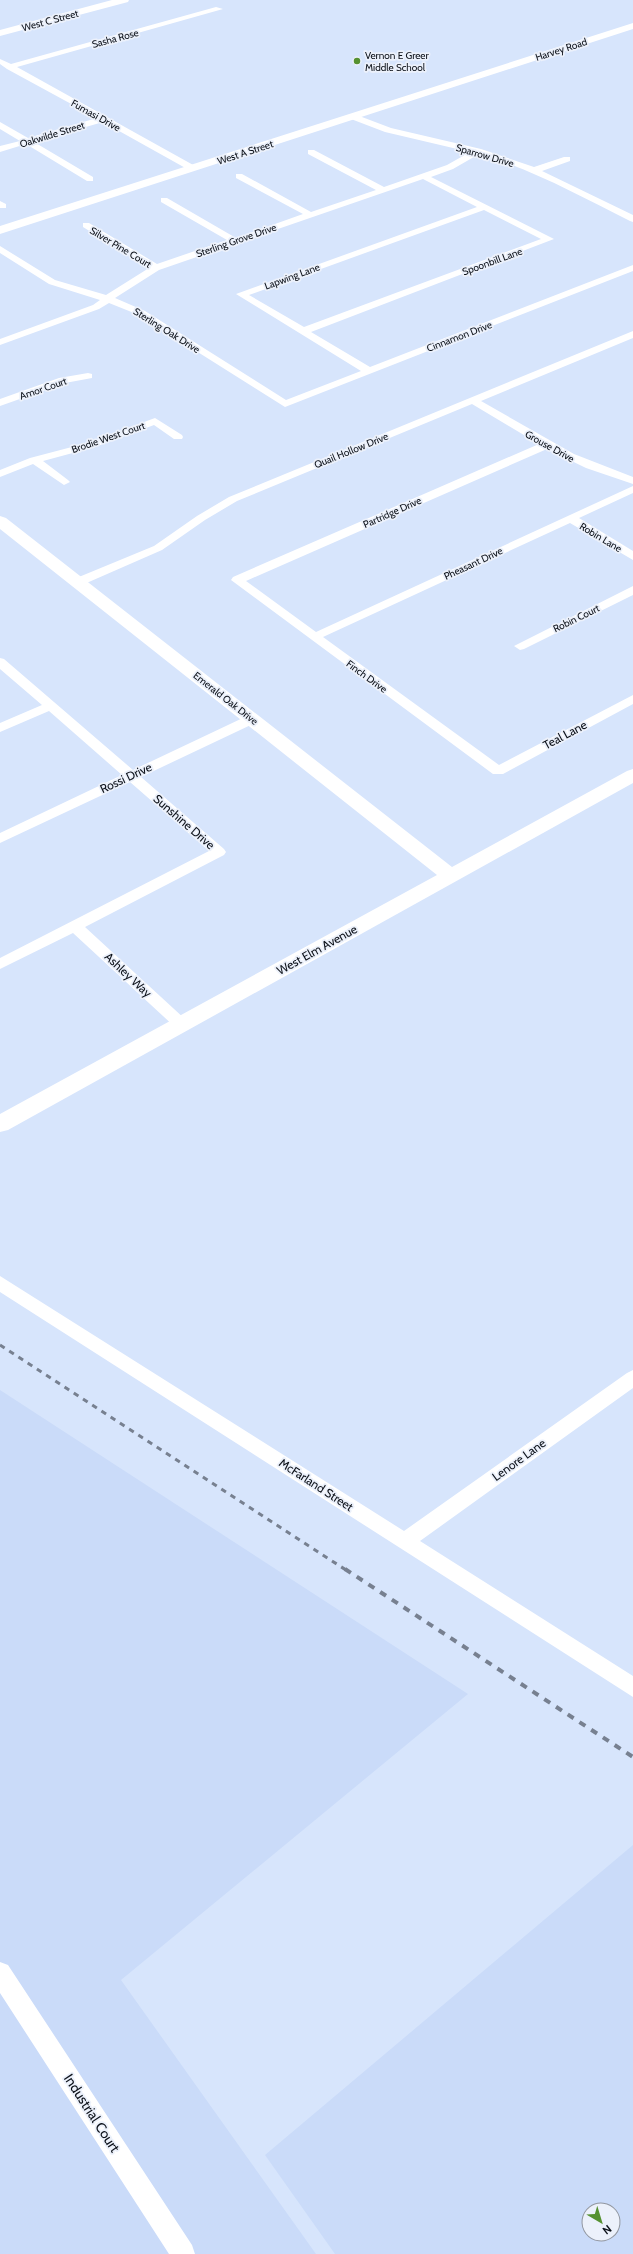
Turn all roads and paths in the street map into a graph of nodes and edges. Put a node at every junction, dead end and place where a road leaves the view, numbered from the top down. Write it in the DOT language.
graph roads {
  1 [pos="124,0"];
  2 [pos="208,3"];
  3 [pos="633,26"];
  4 [pos="0,33"];
  5 [pos="0,61"];
  6 [pos="10,67"];
  7 [pos="489,72"];
  8 [pos="354,117"];
  9 [pos="103,119"];
  10 [pos="0,125"];
  11 [pos="28,141"];
  12 [pos="0,149"];
  13 [pos="478,151"];
  14 [pos="311,152"];
  15 [pos="567,159"];
  16 [pos="192,168"];
  17 [pos="532,171"];
  18 [pos="239,176"];
  19 [pos="423,176"];
  20 [pos="90,179"];
  21 [pos="384,190"];
  22 [pos="164,200"];
  23 [pos="485,207"];
  24 [pos="311,215"];
  25 [pos="633,219"];
  26 [pos="86,225"];
  27 [pos="0,230"];
  28 [pos="235,240"];
  29 [pos="0,249"];
  30 [pos="156,268"];
  31 [pos="633,268"];
  32 [pos="108,300"];
  33 [pos="303,331"];
  34 [pos="633,334"];
  35 [pos="2,339"];
  36 [pos="369,371"];
  37 [pos="88,376"];
  38 [pos="472,400"];
  39 [pos="0,404"];
  40 [pos="285,404"];
  41 [pos="178,437"];
  42 [pos="547,444"];
  43 [pos="34,460"];
  44 [pos="0,474"];
  45 [pos="633,481"];
  46 [pos="64,482"];
  47 [pos="633,489"];
  48 [pos="570,518"];
  49 [pos="0,521"];
  50 [pos="633,556"];
  51 [pos="237,580"];
  52 [pos="78,582"];
  53 [pos="633,590"];
  54 [pos="314,637"];
  55 [pos="520,646"];
  56 [pos="0,662"];
  57 [pos="633,699"];
  58 [pos="50,706"];
  59 [pos="252,719"];
  60 [pos="0,728"];
  61 [pos="498,771"];
  62 [pos="633,775"];
  63 [pos="131,776"];
  64 [pos="0,838"];
  65 [pos="451,876"];
  66 [pos="75,926"];
  67 [pos="0,964"];
  68 [pos="180,1024"];
  69 [pos="0,1124"];
  70 [pos="0,1283"];
  71 [pos="633,1378"];
  72 [pos="405,1541"];
  73 [pos="633,1687"];
  74 [pos="0,1973"];
  75 [pos="183,2254"];
  1 -- 4 [label="street, West C Street"];
  2 -- 6 [label="street, Sasha Rose"];
  3 -- 7 [label="street, Harvey Road"];
  5 -- 6 [label="street, Fumasi Drive"];
  6 -- 9 [label="street, Fumasi Drive"];
  7 -- 8 [label="street, West A Street"];
  8 -- 13 [label="street, Sparrow Drive"];
  8 -- 16 [label="street, West A Street"];
  9 -- 11 [label="street, Oakwilde Street"];
  9 -- 16 [label="street, Fumasi Drive"];
  10 -- 11 [label="street"];
  11 -- 12 [label="street, Oakwilde Street"];
  11 -- 20 [label="street"];
  13 -- 17 [label="street, Sparrow Drive"];
  13 -- 19 [label="street, Sterling Grove Drive"];
  14 -- 21 [label="street"];
  15 -- 17 [label="street"];
  16 -- 27 [label="street, West A Street"];
  17 -- 25 [label="street, Sparrow Drive"];
  18 -- 24 [label="street"];
  19 -- 21 [label="street, Sterling Grove Drive"];
  19 -- 23 [label="street, Spoonbill Lane"];
  21 -- 24 [label="street, Sterling Grove Drive"];
  22 -- 28 [label="street"];
  23 -- 33 [label="street, Lapwing Lane"];
  23 -- 33 [label="street, Spoonbill Lane"];
  24 -- 28 [label="street, Sterling Grove Drive"];
  26 -- 30 [label="street, Silver Pine Court"];
  28 -- 30 [label="street, Sterling Grove Drive"];
  29 -- 32 [label="street, Sterling Oak Drive"];
  30 -- 32 [label="street, Sterling Grove Drive"];
  31 -- 36 [label="street, Cinnamon Drive"];
  32 -- 35 [label="street, Sterling Grove Drive"];
  32 -- 40 [label="street, Sterling Oak Drive"];
  33 -- 36 [label="street, Lapwing Lane"];
  34 -- 38 [label="street, Quail Hollow Drive"];
  36 -- 40 [label="street, Cinnamon Drive"];
  37 -- 39 [label="street, Amor Court"];
  38 -- 42 [label="street, Grouse Drive"];
  38 -- 52 [label="street, Quail Hollow Drive"];
  41 -- 43 [label="street, Brodie West Court"];
  42 -- 45 [label="street, Grouse Drive"];
  42 -- 51 [label="street, Partridge Drive"];
  43 -- 44 [label="street, Brodie West Court"];
  43 -- 46 [label="street"];
  47 -- 48 [label="street, Pheasant Drive"];
  48 -- 50 [label="street, Robin Lane"];
  48 -- 54 [label="street, Pheasant Drive"];
  49 -- 52 [label="street, Emerald Oak Drive"];
  51 -- 54 [label="street, Finch Drive"];
  52 -- 59 [label="street, Emerald Oak Drive"];
  53 -- 55 [label="street, Robin Court"];
  54 -- 61 [label="street, Finch Drive"];
  56 -- 58 [label="street, Sunshine Drive"];
  57 -- 61 [label="street, Teal Lane"];
  58 -- 60 [label="street"];
  58 -- 63 [label="street, Sunshine Drive"];
  59 -- 63 [label="street, Rossi Drive"];
  59 -- 65 [label="street, Emerald Oak Drive"];
  62 -- 65 [label="street, West Elm Avenue"];
  63 -- 64 [label="street, Rossi Drive"];
  63 -- 66 [label="street, Sunshine Drive"];
  65 -- 68 [label="street, West Elm Avenue"];
  66 -- 67 [label="street, Sunshine Drive"];
  66 -- 68 [label="street, Ashley Way"];
  68 -- 69 [label="street, West Elm Avenue"];
  70 -- 72 [label="street, McFarland Street"];
  71 -- 72 [label="street, Lenore Lane"];
  72 -- 73 [label="street, McFarland Street"];
  74 -- 75 [label="street, Industrial Court"];
}
